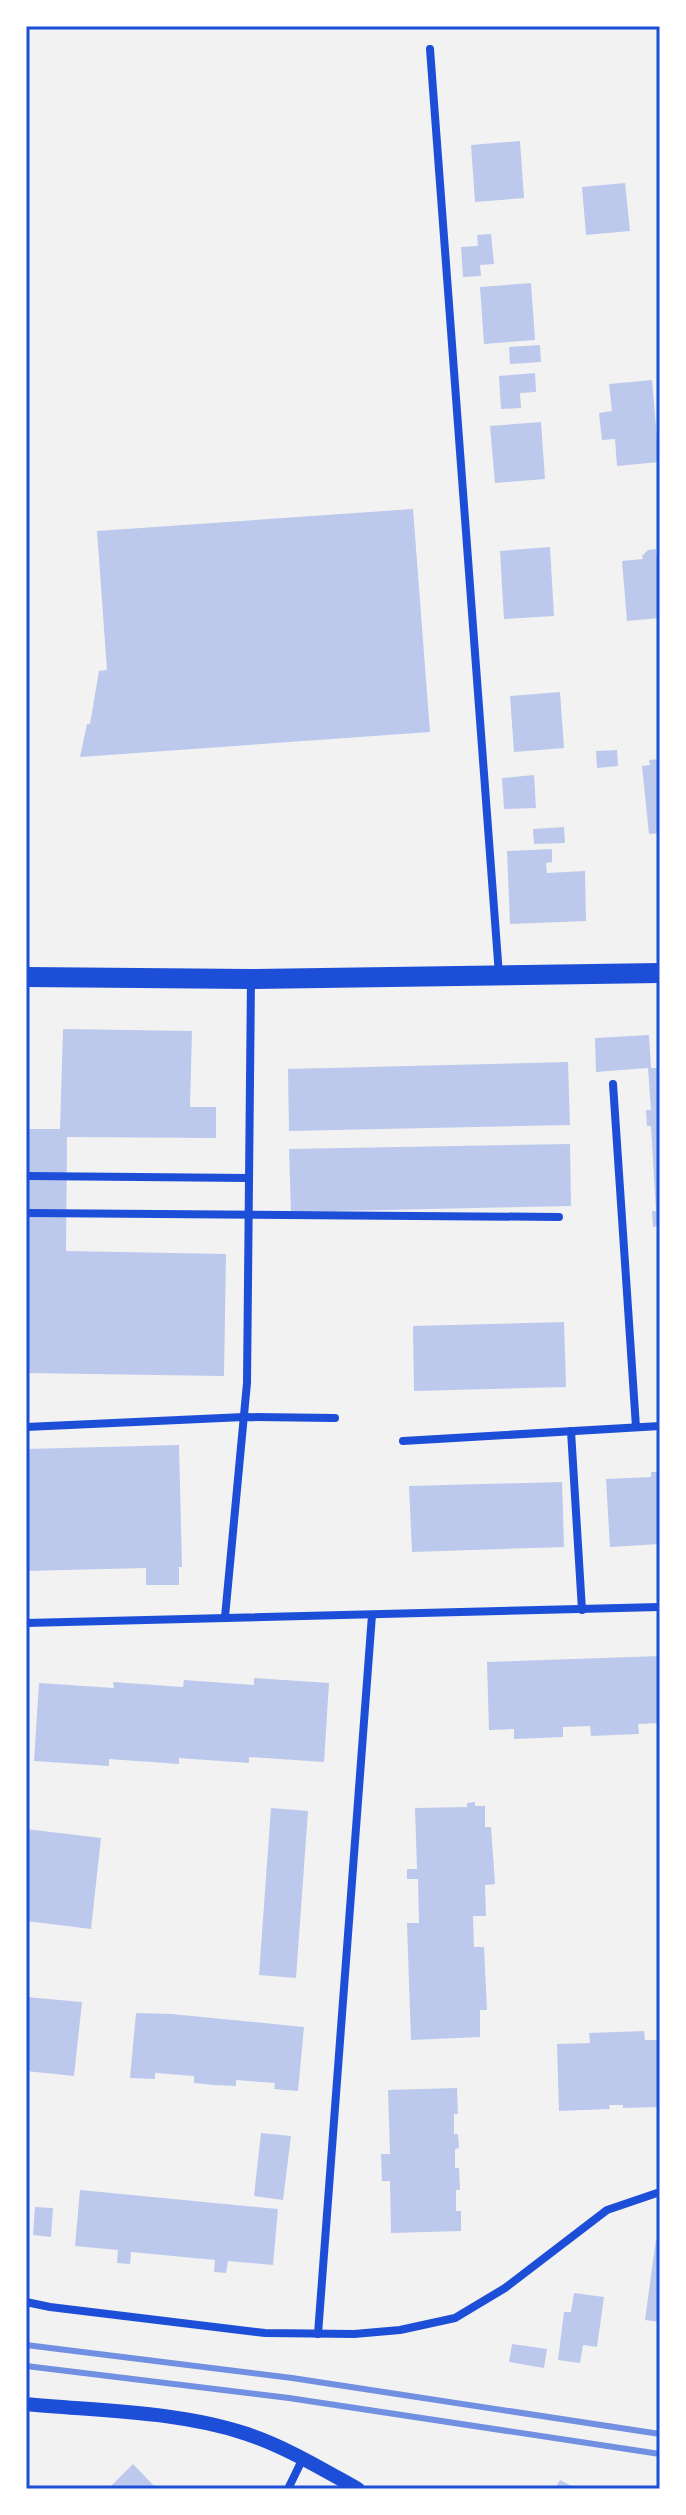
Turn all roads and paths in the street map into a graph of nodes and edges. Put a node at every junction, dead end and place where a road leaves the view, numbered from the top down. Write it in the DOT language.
graph roads {
  1 [pos="430,49"];
  2 [pos="660,973"];
  3 [pos="499,976"];
  4 [pos="26,977"];
  5 [pos="251,979"];
  6 [pos="613,1084"];
  7 [pos="26,1176"];
  8 [pos="249,1178"];
  9 [pos="26,1213"];
  10 [pos="249,1214"];
  11 [pos="559,1217"];
  12 [pos="244,1417"];
  13 [pos="335,1418"];
  14 [pos="660,1426"];
  15 [pos="26,1427"];
  16 [pos="636,1427"];
  17 [pos="571,1431"];
  18 [pos="403,1441"];
  19 [pos="660,1607"];
  20 [pos="582,1610"];
  21 [pos="372,1615"];
  22 [pos="225,1617"];
  23 [pos="26,1623"];
  24 [pos="660,2192"];
  25 [pos="26,2302"];
  26 [pos="318,2334"];
  27 [pos="26,2404"];
  28 [pos="303,2458"];
  29 [pos="288,2489"];
  30 [pos="358,2489"];
  1 -- 3 [label="street"];
  2 -- 3 [label="main road"];
  3 -- 5 [label="main road"];
  4 -- 5 [label="main road"];
  5 -- 8 [label="street"];
  6 -- 16 [label="street"];
  7 -- 8 [label="street"];
  8 -- 10 [label="street"];
  9 -- 10 [label="street"];
  10 -- 11 [label="street"];
  10 -- 12 [label="street"];
  12 -- 13 [label="street"];
  12 -- 15 [label="street"];
  12 -- 22 [label="street"];
  14 -- 16 [label="street"];
  16 -- 17 [label="street"];
  17 -- 18 [label="street"];
  17 -- 20 [label="street"];
  19 -- 20 [label="street"];
  20 -- 21 [label="street"];
  21 -- 22 [label="street"];
  21 -- 26 [label="street"];
  22 -- 23 [label="street"];
  24 -- 26 [label="street"];
  25 -- 26 [label="street"];
  27 -- 28 [label="street"];
  28 -- 29 [label="street"];
  28 -- 30 [label="street"];
}
